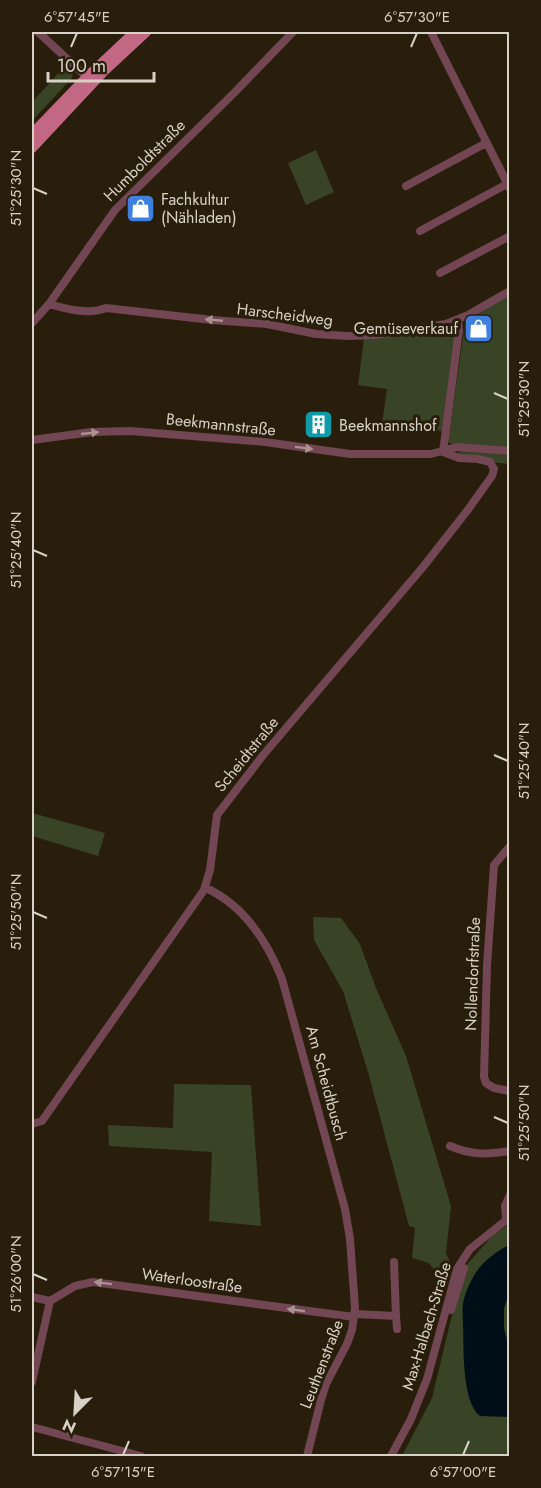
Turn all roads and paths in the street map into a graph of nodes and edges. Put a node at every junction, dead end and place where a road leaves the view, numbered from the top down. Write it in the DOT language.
graph roads {
  1 [pos="38,32"];
  2 [pos="135,32"];
  3 [pos="146,32"];
  4 [pos="293,32"];
  5 [pos="431,32"];
  6 [pos="90,79"];
  7 [pos="32,134"];
  8 [pos="486,142"];
  9 [pos="32,148"];
  10 [pos="406,186"];
  11 [pos="508,187"];
  12 [pos="420,231"];
  13 [pos="510,236"];
  14 [pos="440,273"];
  15 [pos="510,291"];
  16 [pos="49,304"];
  17 [pos="458,320"];
  18 [pos="32,323"];
  19 [pos="32,440"];
  20 [pos="510,451"];
  21 [pos="443,452"];
  22 [pos="510,846"];
  23 [pos="206,888"];
  24 [pos="510,1091"];
  25 [pos="32,1124"];
  26 [pos="450,1146"];
  27 [pos="510,1151"];
  28 [pos="510,1195"];
  29 [pos="508,1218"];
  30 [pos="479,1242"];
  31 [pos="394,1262"];
  32 [pos="32,1297"];
  33 [pos="50,1301"];
  34 [pos="354,1315"];
  35 [pos="396,1316"];
  36 [pos="397,1329"];
  37 [pos="32,1382"];
  38 [pos="32,1427"];
  39 [pos="141,1456"];
  40 [pos="307,1456"];
  41 [pos="391,1456"];
  42 [pos="398,1456"];
  1 -- 6 [label="street"];
  2 -- 6 [label="main road"];
  3 -- 6 [label="main road"];
  4 -- 16 [label="street, Humboldtstraße"];
  5 -- 8 [label="street"];
  6 -- 7 [label="main road"];
  6 -- 9 [label="main road"];
  8 -- 10 [label="street"];
  8 -- 11 [label="street"];
  11 -- 12 [label="street"];
  13 -- 14 [label="street"];
  15 -- 17 [label="street, Harscheidweg"];
  17 -- 16 [label="street, Harscheidweg, one-way"];
  16 -- 18 [label="street, Humboldtstraße"];
  17 -- 21 [label="street"];
  19 -- 21 [label="street, Beekmannstraße, one-way"];
  20 -- 21 [label="street, Beekmannstraße"];
  21 -- 23 [label="street, Scheidtstraße"];
  22 -- 24 [label="street, Nollendorfstraße"];
  23 -- 25 [label="street, Scheidtstraße"];
  23 -- 34 [label="street, Am Scheidtbusch"];
  26 -- 27 [label="street"];
  28 -- 29 [label="street"];
  29 -- 30 [label="street, Max-Halbach-Straße"];
  30 -- 41 [label="street, Max-Halbach-Straße"];
  30 -- 42 [label="street, Max-Halbach-Straße"];
  31 -- 35 [label="street"];
  32 -- 33 [label="street"];
  34 -- 33 [label="street, Waterloostraße, one-way"];
  33 -- 37 [label="street"];
  34 -- 35 [label="street, Waterloostraße"];
  34 -- 40 [label="street, Leuthenstraße"];
  35 -- 36 [label="street"];
  38 -- 39 [label="street"];
}
